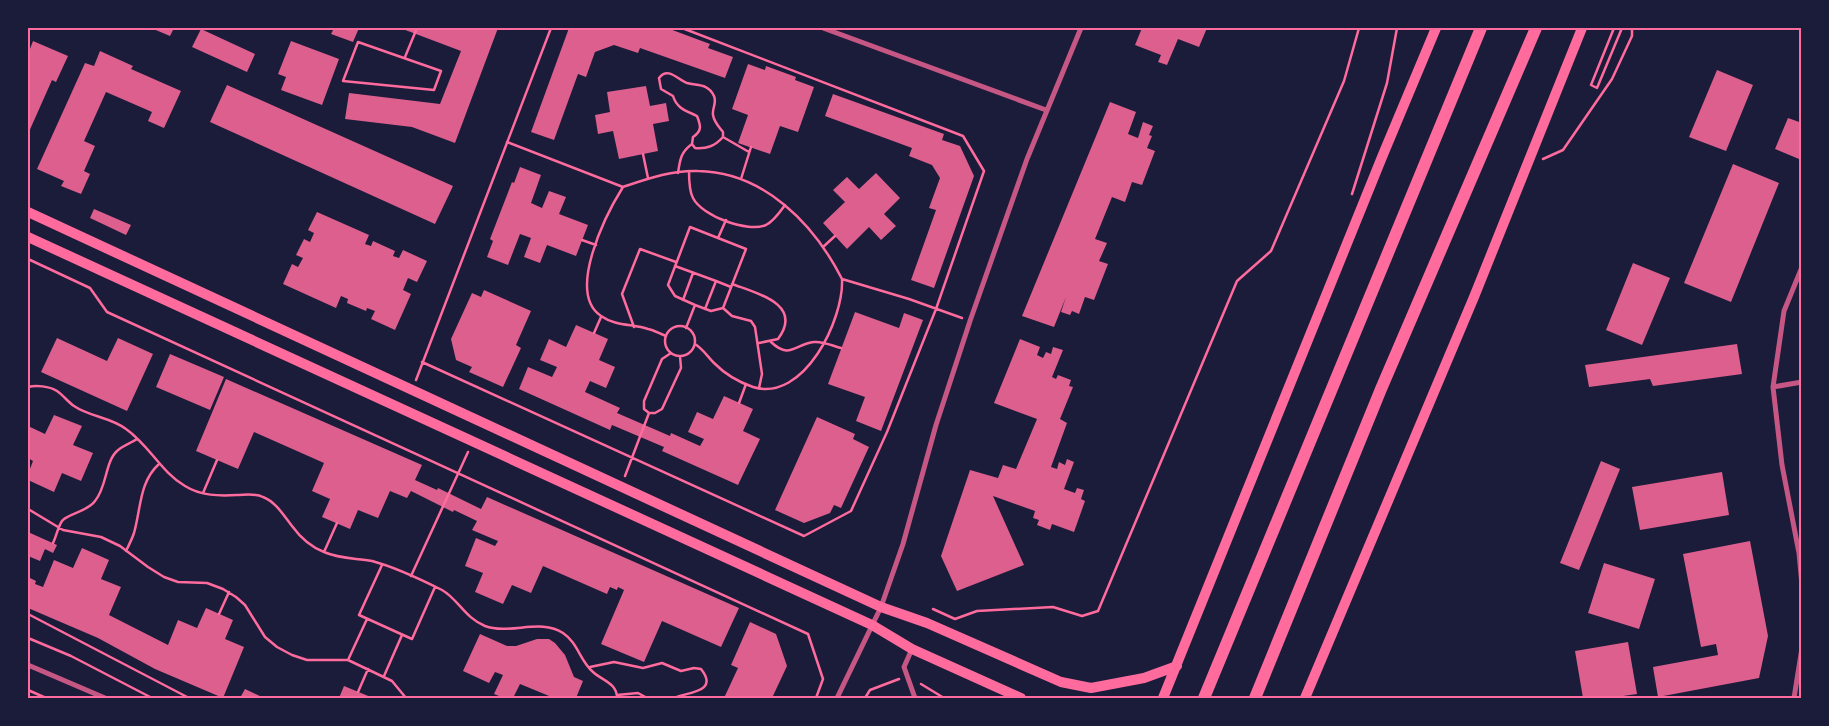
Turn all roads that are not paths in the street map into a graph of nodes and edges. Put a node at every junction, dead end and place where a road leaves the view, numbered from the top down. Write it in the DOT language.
graph roads {
  1 [pos="823,28"];
  2 [pos="1081,28"];
  3 [pos="1436,28"];
  4 [pos="1481,28"];
  5 [pos="1536,28"];
  6 [pos="1582,28"];
  7 [pos="1046,110"];
  8 [pos="28,212"];
  9 [pos="28,237"];
  10 [pos="1802,267"];
  11 [pos="1802,382"];
  12 [pos="1772,387"];
  13 [pos="1802,585"];
  14 [pos="881,607"];
  15 [pos="872,625"];
  16 [pos="1802,648"];
  17 [pos="912,649"];
  18 [pos="28,664"];
  19 [pos="1177,666"];
  20 [pos="105,698"];
  21 [pos="837,698"];
  22 [pos="915,698"];
  23 [pos="1020,698"];
  24 [pos="1163,698"];
  25 [pos="1204,698"];
  26 [pos="1255,698"];
  27 [pos="1306,698"];
  28 [pos="1794,698"];
  1 -- 7 [label="street"];
  2 -- 7 [label="street"];
  3 -- 19 [label="main road"];
  4 -- 25 [label="highway"];
  5 -- 26 [label="highway"];
  6 -- 27 [label="main road"];
  7 -- 14 [label="street"];
  8 -- 14 [label="main road"];
  9 -- 15 [label="main road"];
  10 -- 12 [label="street"];
  11 -- 12 [label="street"];
  12 -- 13 [label="street"];
  14 -- 15 [label="street"];
  14 -- 19 [label="main road"];
  15 -- 17 [label="main road"];
  15 -- 21 [label="street"];
  16 -- 28 [label="street"];
  17 -- 22 [label="street"];
  17 -- 23 [label="main road"];
  18 -- 20 [label="street"];
  19 -- 24 [label="main road"];
}
